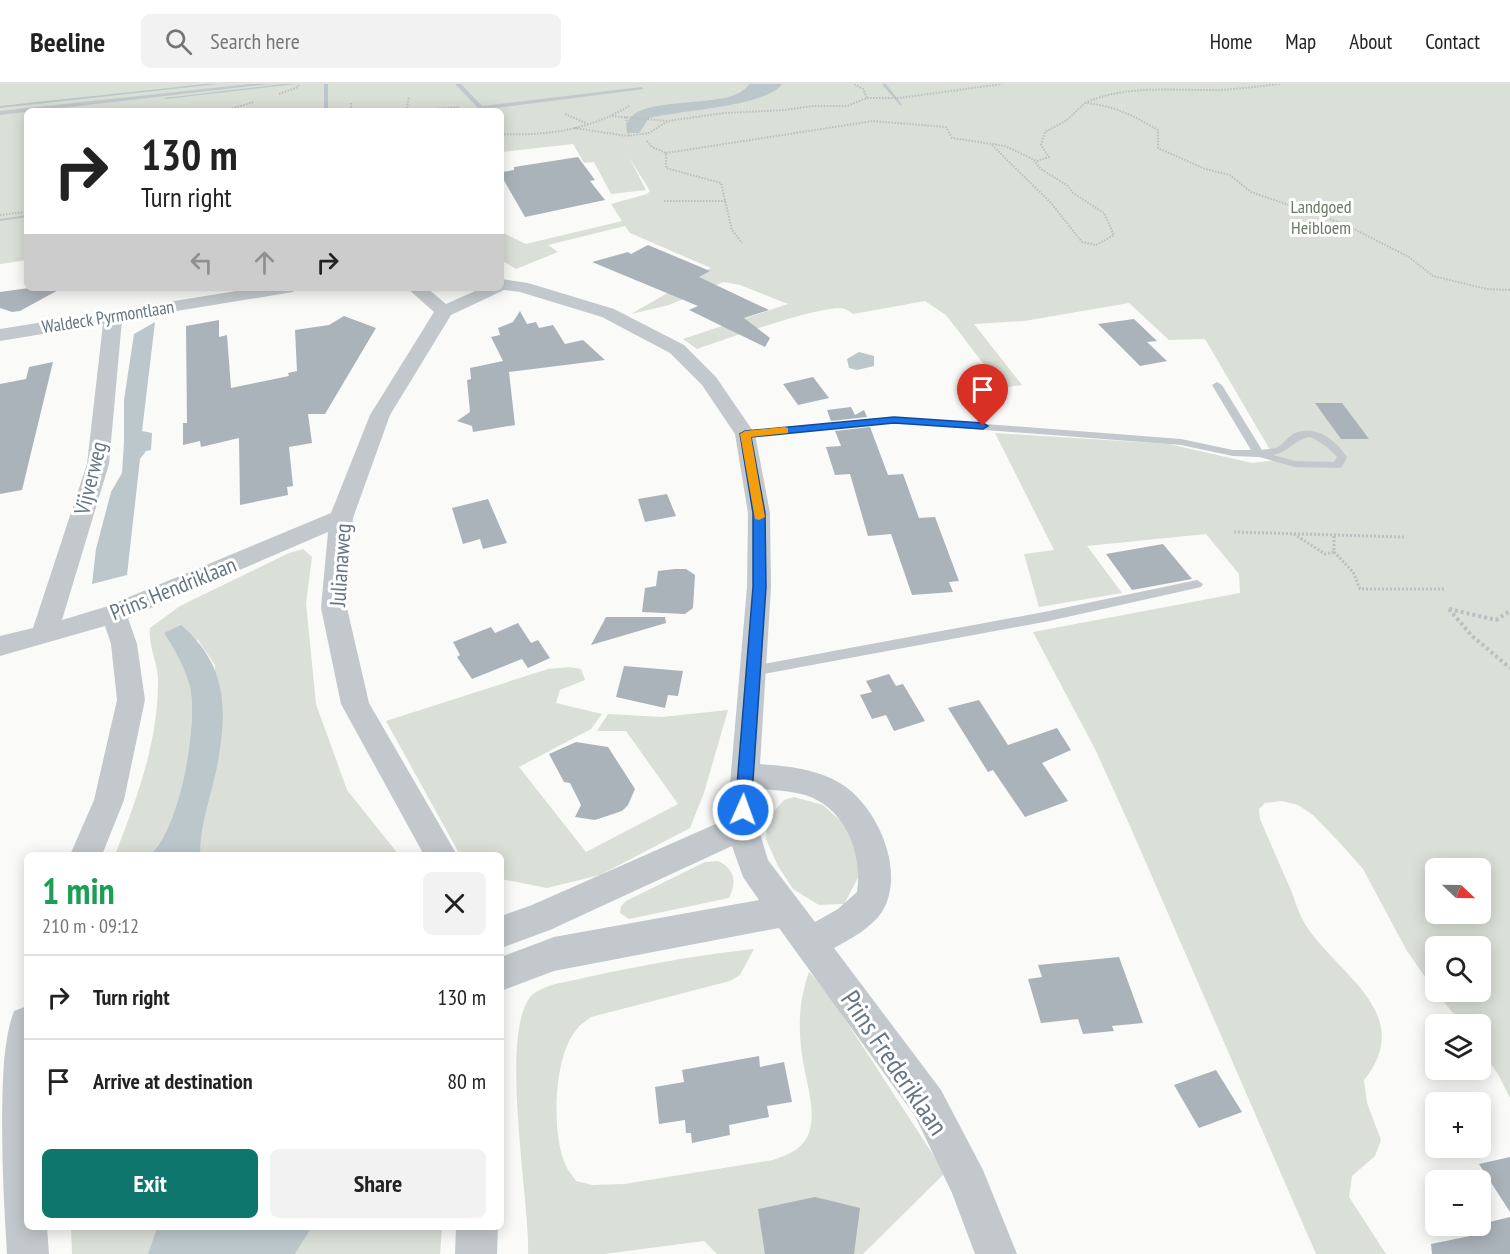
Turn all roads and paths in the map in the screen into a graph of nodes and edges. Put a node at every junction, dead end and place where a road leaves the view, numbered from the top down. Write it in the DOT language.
graph roads {
  1 [pos="267,84"];
  2 [pos="458,84"];
  3 [pos="854,84"];
  4 [pos="1002,84"];
  5 [pos="1280,84"];
  6 [pos="1119,87"];
  7 [pos="641,89"];
  8 [pos="409,97"];
  9 [pos="1090,97"];
  10 [pos="867,98"];
  11 [pos="351,103"];
  12 [pos="1085,103"];
  13 [pos="631,105"];
  14 [pos="478,106"];
  15 [pos="38,108"];
  16 [pos="351,108"];
  17 [pos="407,108"];
  18 [pos="449,108"];
  19 [pos="24,109"];
  20 [pos="0,112"];
  21 [pos="612,116"];
  22 [pos="626,117"];
  23 [pos="668,121"];
  24 [pos="574,128"];
  25 [pos="504,134"];
  26 [pos="629,136"];
  27 [pos="647,141"];
  28 [pos="992,145"];
  29 [pos="666,153"];
  30 [pos="1034,161"];
  31 [pos="664,201"];
  32 [pos="726,201"];
  33 [pos="24,212"];
  34 [pos="0,216"];
  35 [pos="742,243"];
  36 [pos="504,284"];
  37 [pos="1510,290"];
  38 [pos="268,291"];
  39 [pos="420,291"];
  40 [pos="488,291"];
  41 [pos="444,311"];
  42 [pos="113,316"];
  43 [pos="0,335"];
  44 [pos="1217,385"];
  45 [pos="745,434"];
  46 [pos="1259,454"];
  47 [pos="342,518"];
  48 [pos="1234,532"];
  49 [pos="1294,534"];
  50 [pos="1334,535"];
  51 [pos="1404,537"];
  52 [pos="1334,552"];
  53 [pos="1197,584"];
  54 [pos="1446,589"];
  55 [pos="1510,611"];
  56 [pos="114,614"];
  57 [pos="44,635"];
  58 [pos="0,646"];
  59 [pos="1510,668"];
  60 [pos="753,671"];
  61 [pos="744,775"];
  62 [pos="742,827"];
  63 [pos="87,852"];
  64 [pos="439,852"];
  65 [pos="784,911"];
  66 [pos="504,931"];
  67 [pos="810,943"];
  68 [pos="504,973"];
  69 [pos="24,1049"];
  70 [pos="24,1201"];
  71 [pos="26,1230"];
  72 [pos="477,1230"];
  73 [pos="28,1254"];
  74 [pos="476,1254"];
  75 [pos="996,1254"];
  1 -- 15 [label="lane"];
  2 -- 14 [label="lane"];
  3 -- 10 [label="path"];
  4 -- 10 [label="path"];
  5 -- 6 [label="path"];
  7 -- 14 [label="lane"];
  8 -- 17 [label="path"];
  9 -- 12 [label="path"];
  10 -- 23 [label="path"];
  11 -- 16 [label="path"];
  12 -- 30 [label="path"];
  12 -- 37 [label="path"];
  13 -- 21 [label="path"];
  14 -- 18 [label="path"];
  19 -- 20 [label="lane"];
  21 -- 22 [label="path"];
  21 -- 24 [label="path"];
  22 -- 23 [label="path"];
  22 -- 26 [label="path"];
  23 -- 26 [label="path"];
  24 -- 25 [label="path"];
  24 -- 26 [label="path"];
  27 -- 29 [label="path"];
  28 -- 29 [label="path"];
  28 -- 30 [label="path"];
  28 -- 30 [label="path"];
  29 -- 32 [label="path"];
  31 -- 32 [label="path"];
  32 -- 35 [label="path"];
  33 -- 34 [label="path"];
  36 -- 45 [label="street, Prins Frederiklaan"];
  38 -- 42 [label="street, Waldeck Pyrmontlaan"];
  39 -- 41 [label="street"];
  40 -- 41 [label="street"];
  41 -- 47 [label="street, Julianaweg"];
  42 -- 43 [label="street, Waldeck Pyrmontlaan"];
  42 -- 57 [label="street, Vijverweg"];
  44 -- 46 [label="lane"];
  45 -- 46 [label="lane"];
  45 -- 60 [label="street, Prins Frederiklaan"];
  46 -- 46 [label="lane"];
  47 -- 56 [label="street, Prins Hendriklaan"];
  47 -- 64 [label="street, Julianaweg"];
  48 -- 49 [label="path"];
  49 -- 50 [label="path"];
  49 -- 52 [label="path"];
  50 -- 51 [label="path"];
  50 -- 52 [label="path"];
  52 -- 54 [label="path"];
  53 -- 60 [label="lane"];
  55 -- 59 [label="path"];
  56 -- 57 [label="street, Prins Hendriklaan"];
  56 -- 63 [label="street"];
  57 -- 58 [label="street, Prins Hendriklaan"];
  60 -- 61 [label="street, Prins Frederiklaan"];
  61 -- 62 [label="street, Prins Frederiklaan"];
  61 -- 67 [label="street"];
  62 -- 65 [label="street, Prins Frederiklaan"];
  62 -- 66 [label="street"];
  65 -- 67 [label="street, Prins Frederiklaan"];
  65 -- 68 [label="street"];
  67 -- 75 [label="street, Prins Frederiklaan"];
  69 -- 70 [label="street"];
  71 -- 73 [label="street"];
  72 -- 74 [label="street"];
}
